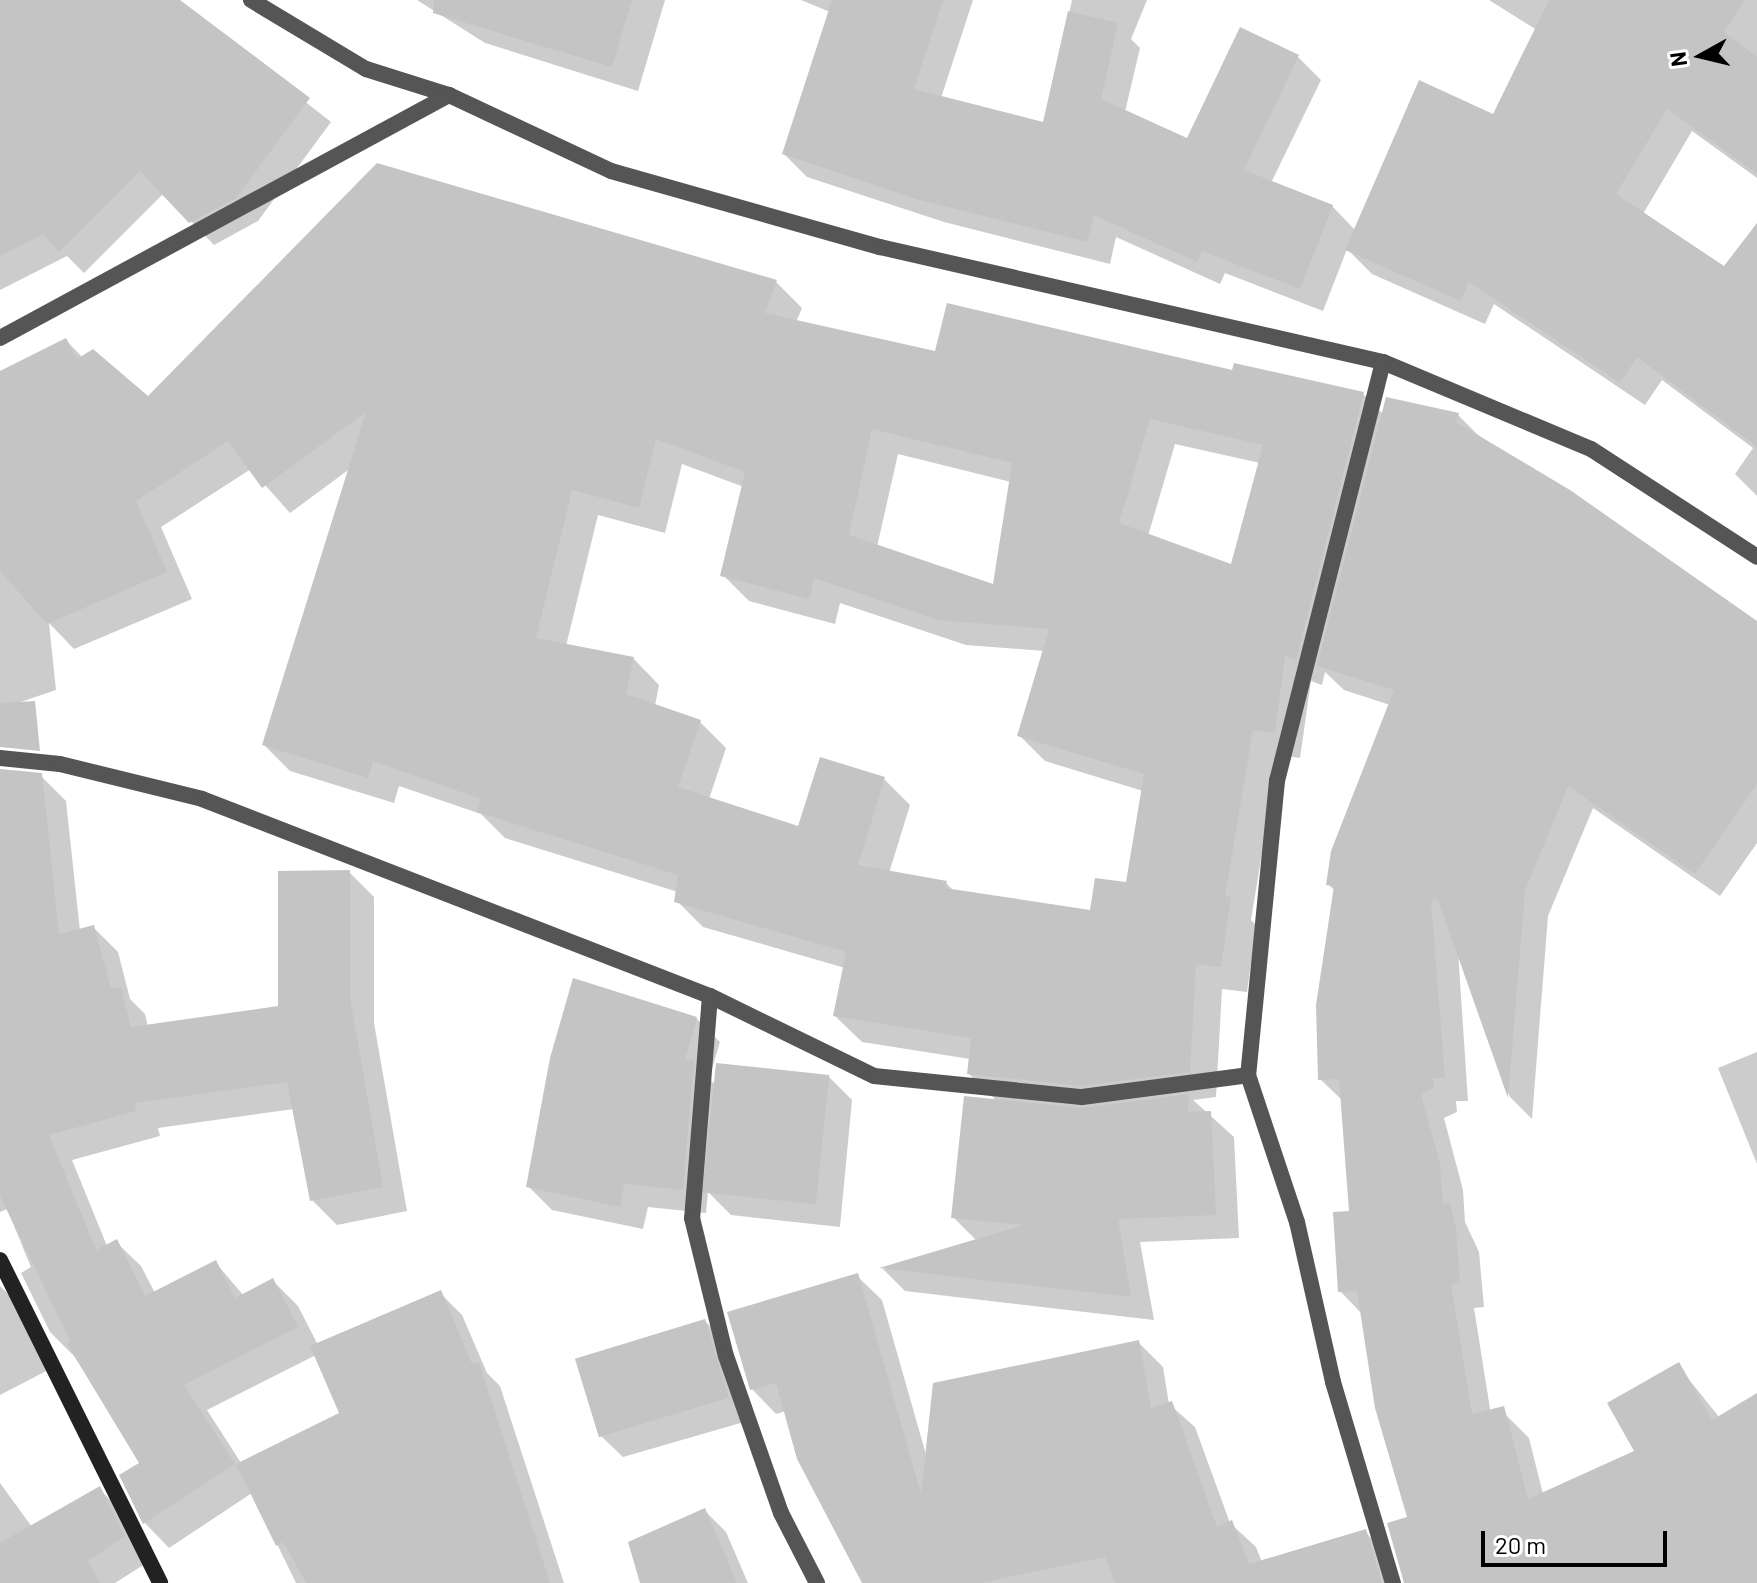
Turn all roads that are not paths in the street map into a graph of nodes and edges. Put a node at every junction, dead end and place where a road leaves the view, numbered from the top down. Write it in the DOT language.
graph roads {
  1 [pos="251,0"];
  2 [pos="449,95"];
  3 [pos="0,338"];
  4 [pos="1383,362"];
  5 [pos="1757,557"];
  6 [pos="0,758"];
  7 [pos="710,996"];
  8 [pos="1248,1075"];
  9 [pos="0,1260"];
  10 [pos="160,1583"];
  11 [pos="817,1583"];
  12 [pos="1393,1583"];
  1 -- 2 [label="street"];
  2 -- 3 [label="street"];
  2 -- 4 [label="street"];
  4 -- 5 [label="street"];
  4 -- 8 [label="street"];
  6 -- 7 [label="street"];
  7 -- 8 [label="street"];
  7 -- 11 [label="street"];
  8 -- 12 [label="street"];
  9 -- 10 [label="street"];
}
